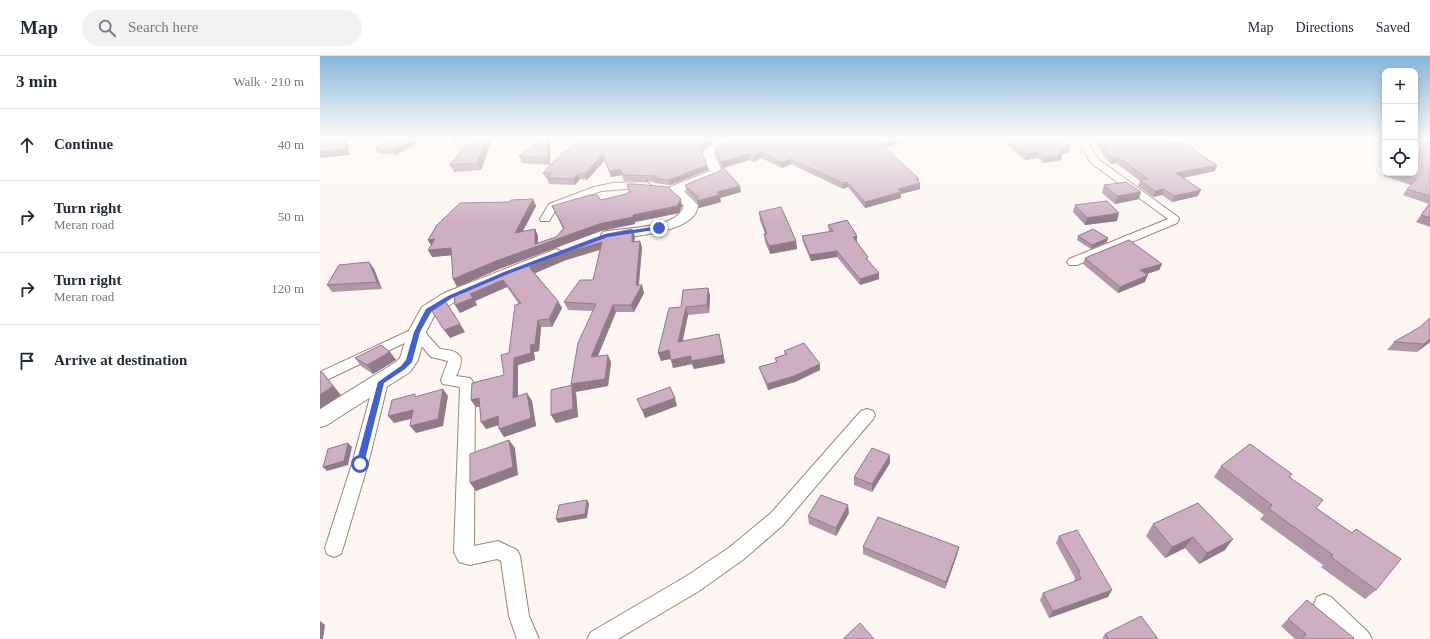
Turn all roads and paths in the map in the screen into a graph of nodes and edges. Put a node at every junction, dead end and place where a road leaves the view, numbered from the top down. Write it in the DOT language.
graph roads {
  1 [pos="714,166"];
  2 [pos="1101,166"];
  3 [pos="664,188"];
  4 [pos="545,219"];
  5 [pos="592,241"];
  6 [pos="571,249"];
  7 [pos="1073,262"];
  8 [pos="417,332"];
  9 [pos="320,378"];
  10 [pos="381,382"];
  11 [pos="867,415"];
  12 [pos="320,419"];
  13 [pos="334,548"];
  14 [pos="1324,604"];
  15 [pos="528,639"];
  16 [pos="598,639"];
  17 [pos="1361,639"];
  1 -- 3 [label="street"];
  2 -- 7 [label="street"];
  3 -- 4 [label="street"];
  3 -- 5 [label="street"];
  6 -- 8 [label="street"];
  8 -- 9 [label="street"];
  8 -- 10 [label="street"];
  8 -- 15 [label="street"];
  10 -- 12 [label="street"];
  10 -- 13 [label="street"];
  11 -- 16 [label="street"];
  14 -- 17 [label="street"];
}
